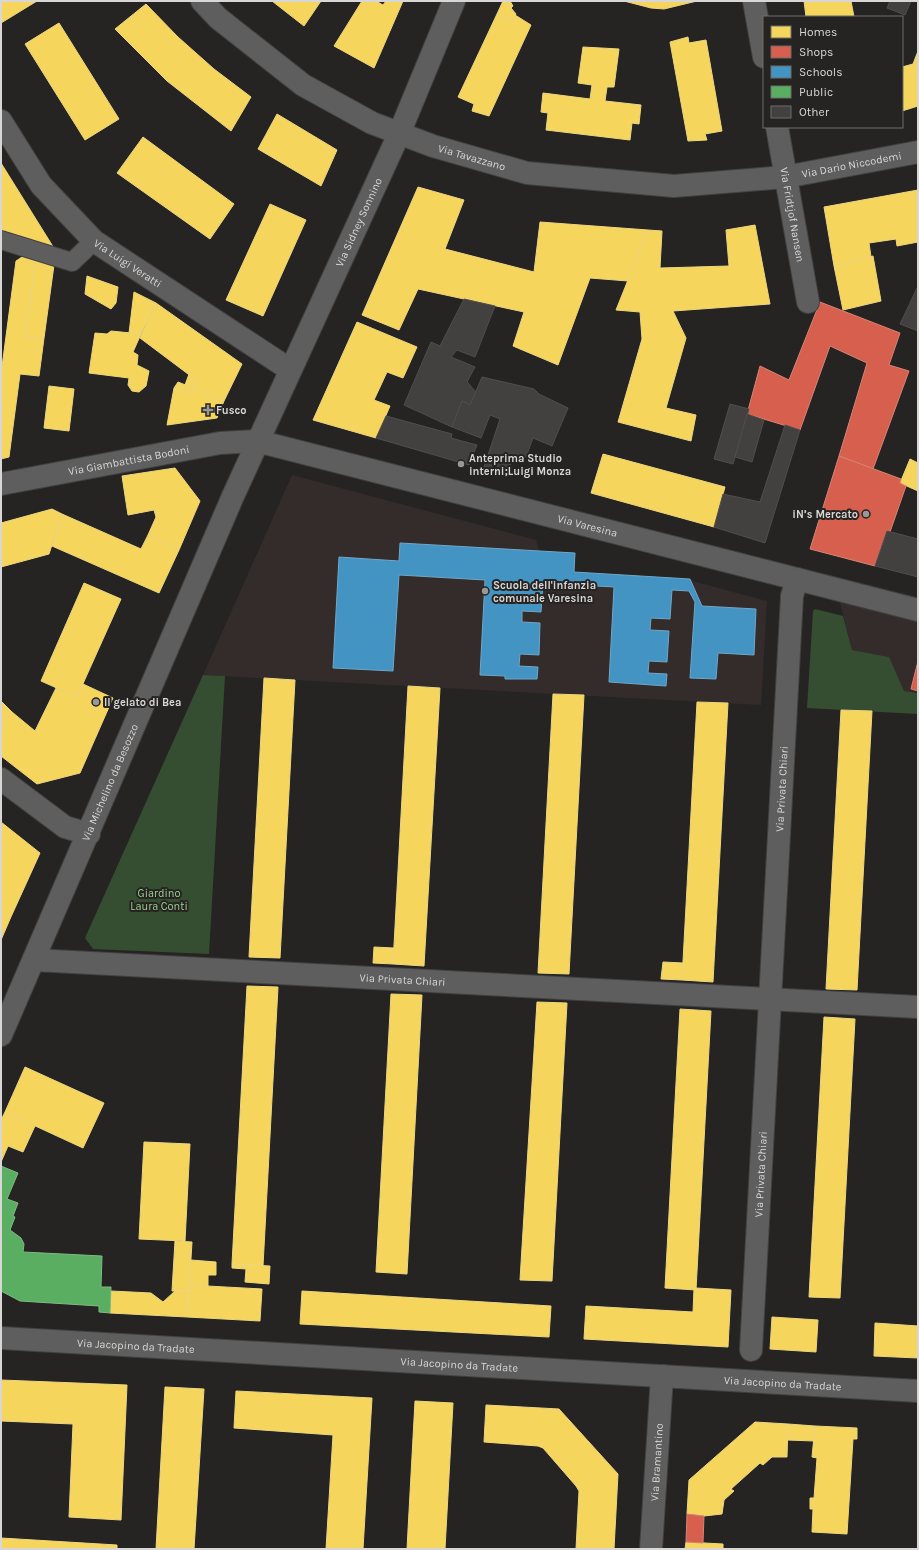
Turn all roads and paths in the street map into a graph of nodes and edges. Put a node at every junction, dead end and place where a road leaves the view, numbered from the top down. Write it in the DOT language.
graph roads {
  1 [pos="202,1"];
  2 [pos="454,1"];
  3 [pos="754,1"];
  4 [pos="763,51"];
  5 [pos="1,121"];
  6 [pos="776,128"];
  7 [pos="399,134"];
  8 [pos="918,152"];
  9 [pos="785,177"];
  10 [pos="1,240"];
  11 [pos="94,241"];
  12 [pos="808,302"];
  13 [pos="289,369"];
  14 [pos="257,441"];
  15 [pos="1,484"];
  16 [pos="795,588"];
  17 [pos="918,610"];
  18 [pos="1,779"];
  19 [pos="89,834"];
  20 [pos="34,960"];
  21 [pos="771,998"];
  22 [pos="918,1007"];
  23 [pos="1,1034"];
  24 [pos="1,1338"];
  25 [pos="751,1350"];
  26 [pos="662,1376"];
  27 [pos="918,1391"];
  28 [pos="651,1549"];
  1 -- 7 [label="street, Via Tavazzano"];
  2 -- 7 [label="street, Via Sidney Sonnino"];
  3 -- 4 [label="street"];
  5 -- 11 [label="street, Via Luigi Veratti"];
  6 -- 9 [label="street, Via Fridtjof Nansen"];
  7 -- 9 [label="street, Via Tavazzano"];
  7 -- 13 [label="street, Via Sidney Sonnino"];
  8 -- 9 [label="street, Via Dario Niccodemi"];
  9 -- 12 [label="street, Via Fridtjof Nansen"];
  10 -- 11 [label="street"];
  11 -- 13 [label="street, Via Luigi Veratti"];
  13 -- 14 [label="street, Via Sidney Sonnino"];
  14 -- 15 [label="street, Via Giambattista Bodoni"];
  14 -- 16 [label="street, Via Varesina"];
  14 -- 19 [label="street, Via Michelino da Besozzo"];
  16 -- 17 [label="street, Via Varesina"];
  16 -- 21 [label="street, Via Privata Chiari"];
  18 -- 19 [label="street"];
  19 -- 20 [label="street, Via Michelino da Besozzo"];
  20 -- 21 [label="street, Via Privata Chiari"];
  20 -- 23 [label="street, Via Michelino da Besozzo"];
  21 -- 22 [label="street, Via Privata Chiari"];
  21 -- 25 [label="street, Via Privata Chiari"];
  24 -- 26 [label="street, Via Jacopino da Tradate"];
  26 -- 27 [label="street, Via Jacopino da Tradate"];
  26 -- 28 [label="street, Via Bramantino"];
}
